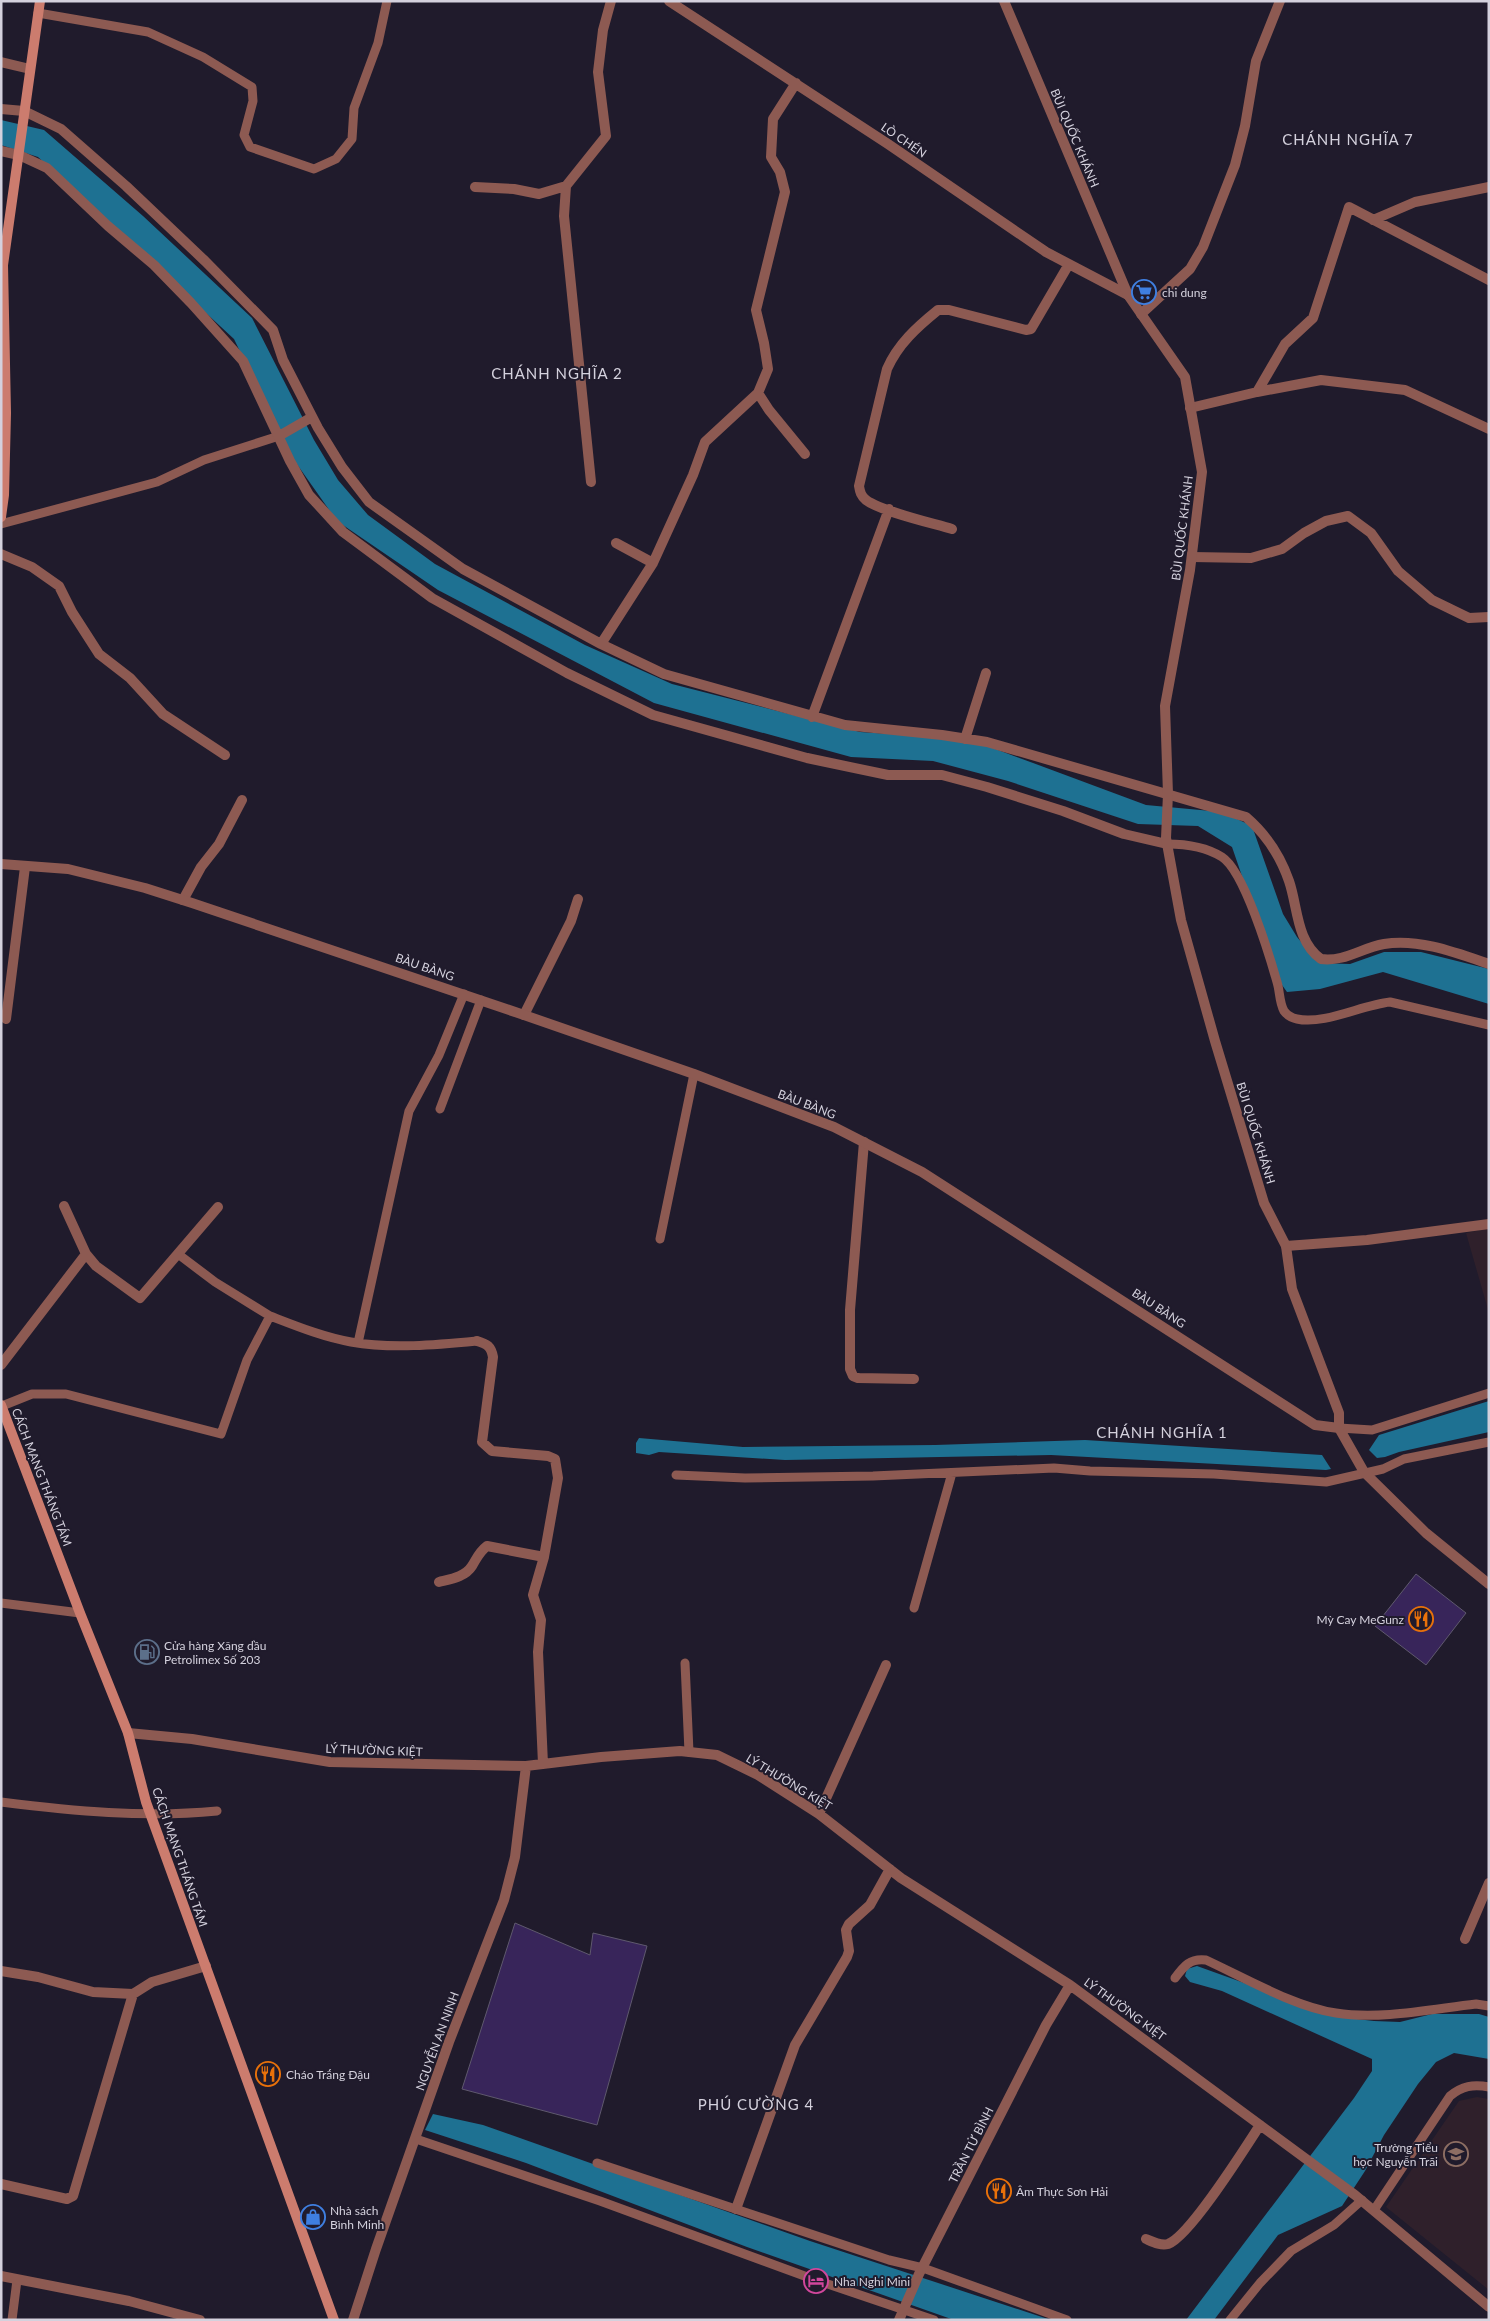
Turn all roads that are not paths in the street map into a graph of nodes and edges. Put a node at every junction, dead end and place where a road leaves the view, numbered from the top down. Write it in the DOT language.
graph roads {
  1 [pos="40,1"];
  2 [pos="387,1"];
  3 [pos="611,1"];
  4 [pos="1004,1"];
  5 [pos="1280,1"];
  6 [pos="675,3"];
  7 [pos="38,13"];
  8 [pos="1,62"];
  9 [pos="30,69"];
  10 [pos="796,84"];
  11 [pos="1,109"];
  12 [pos="24,115"];
  13 [pos="1,152"];
  14 [pos="19,154"];
  15 [pos="566,186"];
  16 [pos="475,187"];
  17 [pos="1489,188"];
  18 [pos="1373,220"];
  19 [pos="1069,264"];
  20 [pos="1489,280"];
  21 [pos="1128,295"];
  22 [pos="1141,314"];
  23 [pos="1257,392"];
  24 [pos="758,393"];
  25 [pos="1190,408"];
  26 [pos="312,417"];
  27 [pos="1489,429"];
  28 [pos="278,436"];
  29 [pos="805,454"];
  30 [pos="591,482"];
  31 [pos="889,509"];
  32 [pos="1,517"];
  33 [pos="1,524"];
  34 [pos="952,529"];
  35 [pos="616,542"];
  36 [pos="1,554"];
  37 [pos="1192,557"];
  38 [pos="653,563"];
  39 [pos="1489,617"];
  40 [pos="601,644"];
  41 [pos="986,673"];
  42 [pos="812,716"];
  43 [pos="965,739"];
  44 [pos="226,755"];
  45 [pos="1168,797"];
  46 [pos="242,800"];
  47 [pos="1166,841"];
  48 [pos="1,864"];
  49 [pos="25,867"];
  50 [pos="578,899"];
  51 [pos="183,900"];
  52 [pos="1489,964"];
  53 [pos="464,994"];
  54 [pos="481,1000"];
  55 [pos="524,1015"];
  56 [pos="6,1019"];
  57 [pos="1489,1025"];
  58 [pos="694,1074"];
  59 [pos="440,1109"];
  60 [pos="864,1142"];
  61 [pos="64,1206"];
  62 [pos="218,1207"];
  63 [pos="1489,1224"];
  64 [pos="660,1239"];
  65 [pos="1286,1246"];
  66 [pos="86,1254"];
  67 [pos="178,1254"];
  68 [pos="270,1316"];
  69 [pos="477,1341"];
  70 [pos="358,1342"];
  71 [pos="1,1365"];
  72 [pos="914,1378"];
  73 [pos="1489,1393"];
  74 [pos="2,1406"];
  75 [pos="1339,1428"];
  76 [pos="1489,1442"];
  77 [pos="1364,1472"];
  78 [pos="952,1473"];
  79 [pos="676,1475"];
  80 [pos="544,1557"];
  81 [pos="439,1582"];
  82 [pos="1489,1584"];
  83 [pos="1,1603"];
  84 [pos="914,1608"];
  85 [pos="80,1613"];
  86 [pos="685,1663"];
  87 [pos="886,1665"];
  88 [pos="128,1733"];
  89 [pos="689,1752"];
  90 [pos="543,1764"];
  91 [pos="526,1766"];
  92 [pos="1,1802"];
  93 [pos="217,1811"];
  94 [pos="151,1814"];
  95 [pos="819,1814"];
  96 [pos="890,1868"];
  97 [pos="1489,1883"];
  98 [pos="1465,1939"];
  99 [pos="206,1966"];
  100 [pos="1,1971"];
  101 [pos="1174,1978"];
  102 [pos="1070,1985"];
  103 [pos="133,1994"];
  104 [pos="1489,2006"];
  105 [pos="1489,2087"];
  106 [pos="1260,2125"];
  107 [pos="416,2139"];
  108 [pos="598,2163"];
  109 [pos="1,2184"];
  110 [pos="1358,2198"];
  111 [pos="736,2210"];
  112 [pos="1374,2210"];
  113 [pos="1146,2238"];
  114 [pos="921,2271"];
  115 [pos="1,2276"];
  116 [pos="18,2280"];
  117 [pos="1489,2307"];
  118 [pos="902,2315"];
  119 [pos="12,2320"];
  120 [pos="200,2320"];
  121 [pos="334,2320"];
  122 [pos="354,2320"];
  123 [pos="934,2320"];
  124 [pos="1067,2320"];
  125 [pos="1230,2320"];
  1 -- 7 [label="main road"];
  2 -- 7 [label="lane"];
  3 -- 15 [label="street"];
  4 -- 21 [label="street, BÙI QUỐC KHÁNH"];
  5 -- 22 [label="street"];
  6 -- 10 [label="street, LÒ CHÉN"];
  7 -- 9 [label="main road"];
  8 -- 9 [label="street"];
  9 -- 12 [label="main road"];
  10 -- 19 [label="street, LÒ CHÉN"];
  10 -- 24 [label="street"];
  11 -- 12 [label="street"];
  12 -- 14 [label="main road"];
  12 -- 26 [label="street"];
  13 -- 14 [label="street"];
  14 -- 28 [label="street"];
  14 -- 32 [label="main road"];
  15 -- 16 [label="street"];
  15 -- 30 [label="street"];
  17 -- 18 [label="street"];
  18 -- 20 [label="street"];
  18 -- 23 [label="street"];
  19 -- 21 [label="street, LÒ CHÉN"];
  19 -- 31 [label="street"];
  21 -- 22 [label="street, BÙI QUỐC KHÁNH"];
  22 -- 25 [label="street, BÙI QUỐC KHÁNH"];
  23 -- 25 [label="street"];
  23 -- 27 [label="street"];
  24 -- 29 [label="street"];
  24 -- 38 [label="street"];
  25 -- 37 [label="street, BÙI QUỐC KHÁNH"];
  26 -- 28 [label="street"];
  26 -- 40 [label="street"];
  28 -- 33 [label="lane"];
  28 -- 47 [label="street"];
  31 -- 34 [label="street"];
  31 -- 42 [label="street"];
  35 -- 38 [label="street"];
  36 -- 44 [label="street"];
  37 -- 39 [label="street"];
  37 -- 45 [label="street, BÙI QUỐC KHÁNH"];
  38 -- 40 [label="street"];
  40 -- 42 [label="street"];
  41 -- 43 [label="street"];
  42 -- 43 [label="street"];
  43 -- 45 [label="street"];
  45 -- 47 [label="street, BÙI QUỐC KHÁNH"];
  45 -- 52 [label="street"];
  46 -- 51 [label="street"];
  47 -- 57 [label="lane"];
  47 -- 65 [label="street, BÙI QUỐC KHÁNH"];
  48 -- 49 [label="street, BÀU BÀNG"];
  49 -- 51 [label="street, BÀU BÀNG"];
  49 -- 56 [label="street"];
  50 -- 55 [label="street"];
  51 -- 53 [label="street, BÀU BÀNG"];
  53 -- 54 [label="street, BÀU BÀNG"];
  53 -- 70 [label="lane"];
  54 -- 55 [label="street, BÀU BÀNG"];
  54 -- 59 [label="lane"];
  55 -- 58 [label="street, BÀU BÀNG"];
  58 -- 60 [label="street, BÀU BÀNG"];
  58 -- 64 [label="lane"];
  60 -- 72 [label="street"];
  60 -- 75 [label="street, BÀU BÀNG"];
  61 -- 66 [label="street"];
  62 -- 67 [label="street"];
  63 -- 65 [label="street"];
  65 -- 75 [label="street, BÙI QUỐC KHÁNH"];
  66 -- 67 [label="street"];
  66 -- 71 [label="street"];
  67 -- 68 [label="lane"];
  68 -- 70 [label="lane"];
  68 -- 74 [label="lane"];
  69 -- 70 [label="lane"];
  69 -- 80 [label="street"];
  73 -- 75 [label="lane"];
  74 -- 85 [label="main road, CÁCH MẠNG THÁNG TÁM"];
  75 -- 77 [label="street"];
  76 -- 77 [label="lane"];
  77 -- 78 [label="lane"];
  77 -- 82 [label="street"];
  78 -- 79 [label="lane"];
  78 -- 84 [label="lane"];
  80 -- 81 [label="street"];
  80 -- 90 [label="street"];
  83 -- 85 [label="lane"];
  85 -- 88 [label="main road, CÁCH MẠNG THÁNG TÁM"];
  86 -- 89 [label="lane"];
  87 -- 95 [label="street"];
  88 -- 91 [label="street, LÝ THƯỜNG KIỆT"];
  88 -- 94 [label="main road, CÁCH MẠNG THÁNG TÁM"];
  89 -- 90 [label="street, LÝ THƯỜNG KIỆT"];
  89 -- 95 [label="street, LÝ THƯỜNG KIỆT"];
  90 -- 91 [label="street, LÝ THƯỜNG KIỆT"];
  91 -- 107 [label="street, NGUYỄN AN NINH"];
  92 -- 94 [label="lane"];
  93 -- 94 [label="lane"];
  94 -- 99 [label="main road, CÁCH MẠNG THÁNG TÁM"];
  95 -- 96 [label="street, LÝ THƯỜNG KIỆT"];
  96 -- 102 [label="street, LÝ THƯỜNG KIỆT"];
  96 -- 111 [label="street"];
  97 -- 98 [label="street"];
  99 -- 103 [label="street"];
  99 -- 121 [label="main road, CÁCH MẠNG THÁNG TÁM"];
  100 -- 103 [label="street"];
  101 -- 104 [label="lane"];
  102 -- 106 [label="street, LÝ THƯỜNG KIỆT"];
  102 -- 114 [label="street, TRẦN TỬ BÌNH"];
  103 -- 109 [label="street"];
  105 -- 112 [label="lane"];
  106 -- 110 [label="street, LÝ THƯỜNG KIỆT"];
  106 -- 113 [label="street"];
  107 -- 118 [label="lane"];
  107 -- 122 [label="street, NGUYỄN AN NINH"];
  108 -- 111 [label="lane"];
  110 -- 112 [label="street"];
  110 -- 125 [label="lane"];
  111 -- 114 [label="lane"];
  112 -- 117 [label="street"];
  114 -- 118 [label="street, TRẦN TỬ BÌNH"];
  114 -- 124 [label="lane"];
  115 -- 116 [label="street"];
  116 -- 119 [label="lane"];
  116 -- 120 [label="street"];
  118 -- 123 [label="lane"];
}
